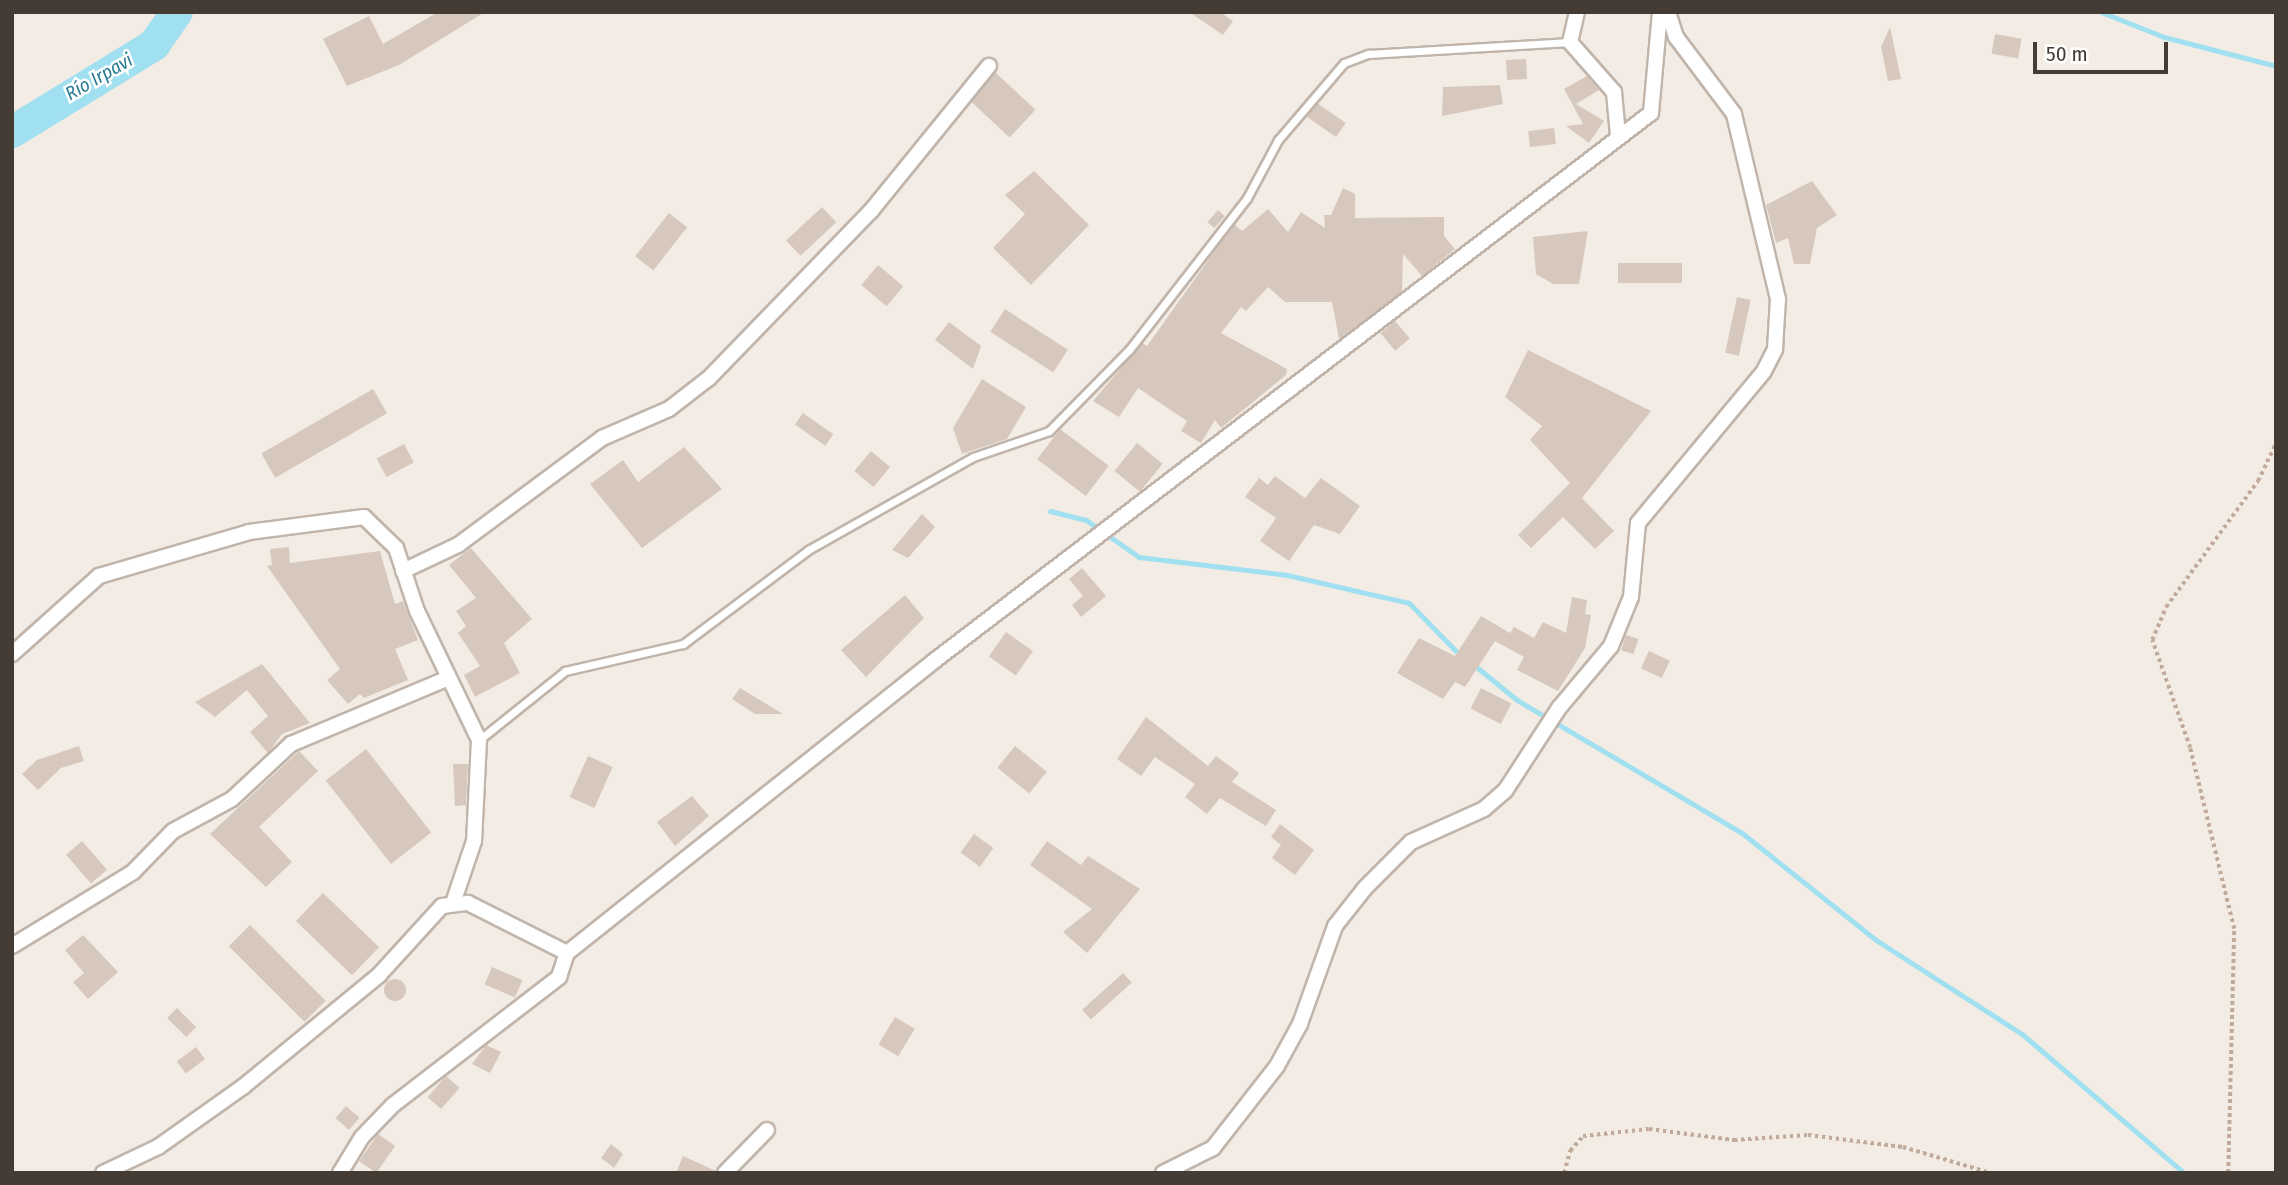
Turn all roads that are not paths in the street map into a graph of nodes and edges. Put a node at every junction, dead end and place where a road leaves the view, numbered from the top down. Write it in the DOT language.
graph roads {
  1 [pos="1577,12"];
  2 [pos="1660,12"];
  3 [pos="1668,12"];
  4 [pos="1570,42"];
  5 [pos="989,66"];
  6 [pos="1618,136"];
  7 [pos="403,571"];
  8 [pos="12,654"];
  9 [pos="449,678"];
  10 [pos="479,740"];
  11 [pos="454,900"];
  12 [pos="12,946"];
  13 [pos="567,953"];
  14 [pos="768,1130"];
  15 [pos="103,1173"];
  16 [pos="340,1173"];
  17 [pos="725,1173"];
  18 [pos="1163,1173"];
  1 -- 4 [label="street"];
  2 -- 6 [label="street"];
  3 -- 18 [label="street"];
  4 -- 6 [label="street"];
  4 -- 10 [label="lane"];
  5 -- 7 [label="street"];
  6 -- 13 [label="street"];
  7 -- 8 [label="street"];
  7 -- 9 [label="street"];
  9 -- 10 [label="street"];
  9 -- 12 [label="street"];
  10 -- 11 [label="street"];
  11 -- 13 [label="street"];
  11 -- 15 [label="street"];
  13 -- 16 [label="street"];
  14 -- 17 [label="street"];
}
